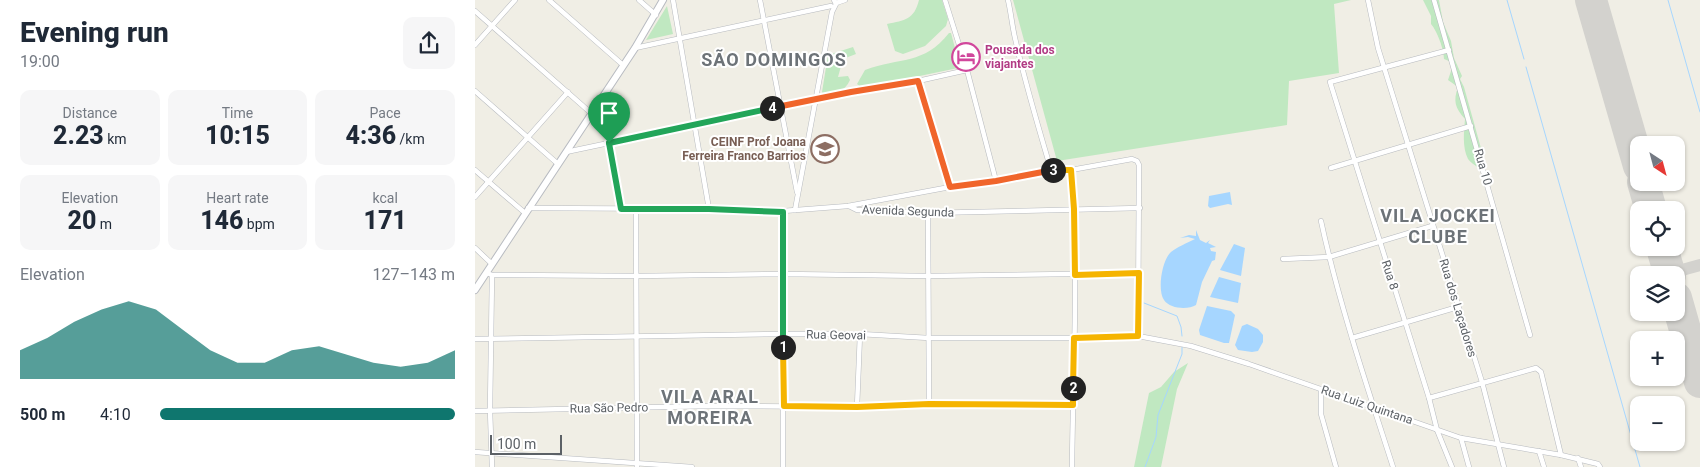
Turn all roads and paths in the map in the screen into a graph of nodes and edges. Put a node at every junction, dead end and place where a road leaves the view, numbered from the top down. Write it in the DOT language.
graph roads {
  1 [pos="515,0"];
  2 [pos="549,0"];
  3 [pos="639,0"];
  4 [pos="663,0"];
  5 [pos="673,0"];
  6 [pos="760,0"];
  7 [pos="845,0"];
  8 [pos="945,0"];
  9 [pos="1008,0"];
  10 [pos="1368,0"];
  11 [pos="1434,0"];
  12 [pos="834,3"];
  13 [pos="475,11"];
  14 [pos="656,15"];
  15 [pos="763,20"];
  16 [pos="492,26"];
  17 [pos="679,37"];
  18 [pos="475,45"];
  19 [pos="635,48"];
  20 [pos="1449,50"];
  21 [pos="623,65"];
  22 [pos="1383,67"];
  23 [pos="967,70"];
  24 [pos="918,81"];
  25 [pos="475,91"];
  26 [pos="568,92"];
  27 [pos="817,99"];
  28 [pos="779,107"];
  29 [pos="591,113"];
  30 [pos="695,125"];
  31 [pos="1471,126"];
  32 [pos="528,138"];
  33 [pos="609,143"];
  34 [pos="1407,144"];
  35 [pos="566,152"];
  36 [pos="1354,160"];
  37 [pos="558,164"];
  38 [pos="1331,168"];
  39 [pos="475,170"];
  40 [pos="1051,170"];
  41 [pos="1071,170"];
  42 [pos="996,181"];
  43 [pos="489,182"];
  44 [pos="950,187"];
  45 [pos="798,194"];
  46 [pos="475,197"];
  47 [pos="848,206"];
  48 [pos="1140,208"];
  49 [pos="621,209"];
  50 [pos="636,209"];
  51 [pos="709,209"];
  52 [pos="1074,209"];
  53 [pos="795,210"];
  54 [pos="527,211"];
  55 [pos="783,212"];
  56 [pos="928,213"];
  57 [pos="1321,221"];
  58 [pos="1432,226"];
  59 [pos="1380,243"];
  60 [pos="475,248"];
  61 [pos="1329,257"];
  62 [pos="1283,259"];
  63 [pos="492,264"];
  64 [pos="1139,273"];
  65 [pos="490,274"];
  66 [pos="783,274"];
  67 [pos="1075,275"];
  68 [pos="637,276"];
  69 [pos="928,276"];
  70 [pos="475,290"];
  71 [pos="1457,307"];
  72 [pos="1405,323"];
  73 [pos="783,334"];
  74 [pos="859,334"];
  75 [pos="636,335"];
  76 [pos="1529,335"];
  77 [pos="1138,336"];
  78 [pos="929,338"];
  79 [pos="1074,338"];
  80 [pos="1352,338"];
  81 [pos="475,339"];
  82 [pos="490,339"];
  83 [pos="1482,382"];
  84 [pos="1321,389"];
  85 [pos="1429,398"];
  86 [pos="929,404"];
  87 [pos="1073,405"];
  88 [pos="784,406"];
  89 [pos="857,407"];
  90 [pos="1374,407"];
  91 [pos="636,408"];
  92 [pos="475,410"];
  93 [pos="490,410"];
  94 [pos="1437,430"];
  95 [pos="1461,438"];
  96 [pos="1497,444"];
  97 [pos="1539,451"];
  98 [pos="475,452"];
  99 [pos="491,453"];
  100 [pos="1561,455"];
  101 [pos="1578,458"];
  102 [pos="637,465"];
  103 [pos="1599,466"];
  104 [pos="492,467"];
  105 [pos="693,467"];
  106 [pos="783,467"];
  107 [pos="1073,467"];
  108 [pos="1336,467"];
  109 [pos="1393,467"];
  110 [pos="1452,467"];
  111 [pos="1469,467"];
  112 [pos="1504,467"];
  113 [pos="1544,467"];
  114 [pos="1581,467"];
  1 -- 16 [label="street"];
  2 -- 21 [label="street"];
  3 -- 14 [label="street"];
  4 -- 14 [label="street"];
  5 -- 17 [label="street"];
  6 -- 15 [label="street"];
  7 -- 12 [label="street"];
  8 -- 23 [label="street"];
  9 -- 40 [label="street"];
  10 -- 22 [label="street, Rua dos Laçadores"];
  11 -- 20 [label="street, Rua 10"];
  12 -- 15 [label="street"];
  12 -- 27 [label="street"];
  13 -- 16 [label="street"];
  14 -- 19 [label="street"];
  15 -- 17 [label="street"];
  15 -- 28 [label="street"];
  16 -- 18 [label="street"];
  16 -- 26 [label="street"];
  17 -- 19 [label="street"];
  17 -- 30 [label="street"];
  19 -- 21 [label="street"];
  20 -- 22 [label="street"];
  20 -- 31 [label="street, Rua 10"];
  21 -- 29 [label="street"];
  22 -- 34 [label="street, Rua dos Laçadores"];
  22 -- 36 [label="street, Rua 8"];
  23 -- 24 [label="street"];
  23 -- 42 [label="street"];
  24 -- 27 [label="street"];
  24 -- 44 [label="street"];
  25 -- 32 [label="street"];
  26 -- 29 [label="street"];
  26 -- 32 [label="street"];
  27 -- 28 [label="street"];
  27 -- 45 [label="street"];
  28 -- 30 [label="street"];
  28 -- 45 [label="street"];
  29 -- 35 [label="street"];
  30 -- 33 [label="street"];
  30 -- 51 [label="street"];
  31 -- 34 [label="street"];
  31 -- 76 [label="street, Rua 10"];
  32 -- 37 [label="street"];
  32 -- 43 [label="street"];
  33 -- 35 [label="street"];
  33 -- 49 [label="street"];
  34 -- 36 [label="street"];
  34 -- 58 [label="street, Rua dos Laçadores"];
  35 -- 37 [label="street"];
  36 -- 38 [label="street"];
  36 -- 59 [label="street, Rua 8"];
  37 -- 54 [label="street"];
  39 -- 43 [label="street"];
  40 -- 41 [label="street"];
  40 -- 42 [label="street"];
  41 -- 48 [label="street"];
  41 -- 52 [label="street"];
  42 -- 44 [label="street"];
  43 -- 46 [label="street"];
  43 -- 54 [label="street"];
  44 -- 47 [label="street"];
  45 -- 53 [label="street"];
  47 -- 53 [label="street, Avenida Segunda"];
  47 -- 56 [label="street, Avenida Segunda"];
  48 -- 52 [label="street, Avenida Segunda"];
  48 -- 64 [label="street"];
  49 -- 50 [label="street, Avenida Segunda"];
  49 -- 54 [label="street, Avenida Segunda"];
  50 -- 51 [label="street, Avenida Segunda"];
  50 -- 68 [label="street"];
  51 -- 55 [label="street, Avenida Segunda"];
  52 -- 56 [label="street, Avenida Segunda"];
  52 -- 67 [label="street"];
  53 -- 55 [label="street, Avenida Segunda"];
  54 -- 63 [label="street"];
  55 -- 66 [label="street"];
  56 -- 69 [label="street"];
  57 -- 61 [label="street"];
  58 -- 59 [label="street"];
  58 -- 71 [label="street, Rua dos Laçadores"];
  59 -- 61 [label="street"];
  59 -- 72 [label="street, Rua 8"];
  60 -- 63 [label="street"];
  61 -- 62 [label="street"];
  61 -- 80 [label="street"];
  63 -- 65 [label="street"];
  64 -- 67 [label="street"];
  64 -- 77 [label="street"];
  65 -- 68 [label="street"];
  65 -- 70 [label="street"];
  65 -- 82 [label="street"];
  66 -- 68 [label="street"];
  66 -- 69 [label="street"];
  66 -- 73 [label="street"];
  67 -- 69 [label="street"];
  67 -- 79 [label="street"];
  68 -- 75 [label="street"];
  69 -- 78 [label="street"];
  71 -- 72 [label="street"];
  71 -- 83 [label="street, Rua dos Laçadores"];
  72 -- 80 [label="street"];
  72 -- 85 [label="street, Rua 8"];
  73 -- 74 [label="street, Rua Geovai"];
  73 -- 75 [label="street, Rua Geovai"];
  73 -- 88 [label="street"];
  74 -- 78 [label="street, Rua Geovai"];
  74 -- 89 [label="street"];
  75 -- 82 [label="street, Rua Geovai"];
  75 -- 91 [label="street"];
  77 -- 79 [label="street, Rua Geovai"];
  77 -- 84 [label="street, Rua Luiz Quintana"];
  78 -- 79 [label="street, Rua Geovai"];
  78 -- 86 [label="street"];
  79 -- 87 [label="street"];
  80 -- 90 [label="street"];
  81 -- 82 [label="street, Rua Geovai"];
  82 -- 93 [label="street"];
  83 -- 85 [label="street"];
  83 -- 96 [label="street, Rua dos Laçadores"];
  83 -- 100 [label="street"];
  84 -- 90 [label="street, Rua Luiz Quintana"];
  84 -- 108 [label="street"];
  85 -- 94 [label="street, Rua 8"];
  86 -- 87 [label="street, Rua São Pedro"];
  86 -- 89 [label="street, Rua São Pedro"];
  87 -- 107 [label="street"];
  88 -- 89 [label="street, Rua São Pedro"];
  88 -- 91 [label="street, Rua São Pedro"];
  88 -- 106 [label="street"];
  90 -- 94 [label="street, Rua Luiz Quintana"];
  90 -- 109 [label="street"];
  91 -- 93 [label="street, Rua São Pedro"];
  91 -- 102 [label="street"];
  92 -- 93 [label="street, Rua São Pedro"];
  93 -- 99 [label="street"];
  94 -- 95 [label="street, Rua Luiz Quintana"];
  94 -- 110 [label="street, Rua 8"];
  95 -- 96 [label="street, Rua Luiz Quintana"];
  95 -- 111 [label="street"];
  96 -- 97 [label="street, Rua Luiz Quintana"];
  96 -- 112 [label="street, Rua dos Laçadores"];
  97 -- 100 [label="street, Rua Luiz Quintana"];
  97 -- 113 [label="street"];
  98 -- 99 [label="street"];
  99 -- 102 [label="street"];
  99 -- 104 [label="street"];
  100 -- 101 [label="street, Rua Luiz Quintana"];
  101 -- 103 [label="street, Rua Luiz Quintana"];
  101 -- 114 [label="street"];
  102 -- 105 [label="street"];
}
